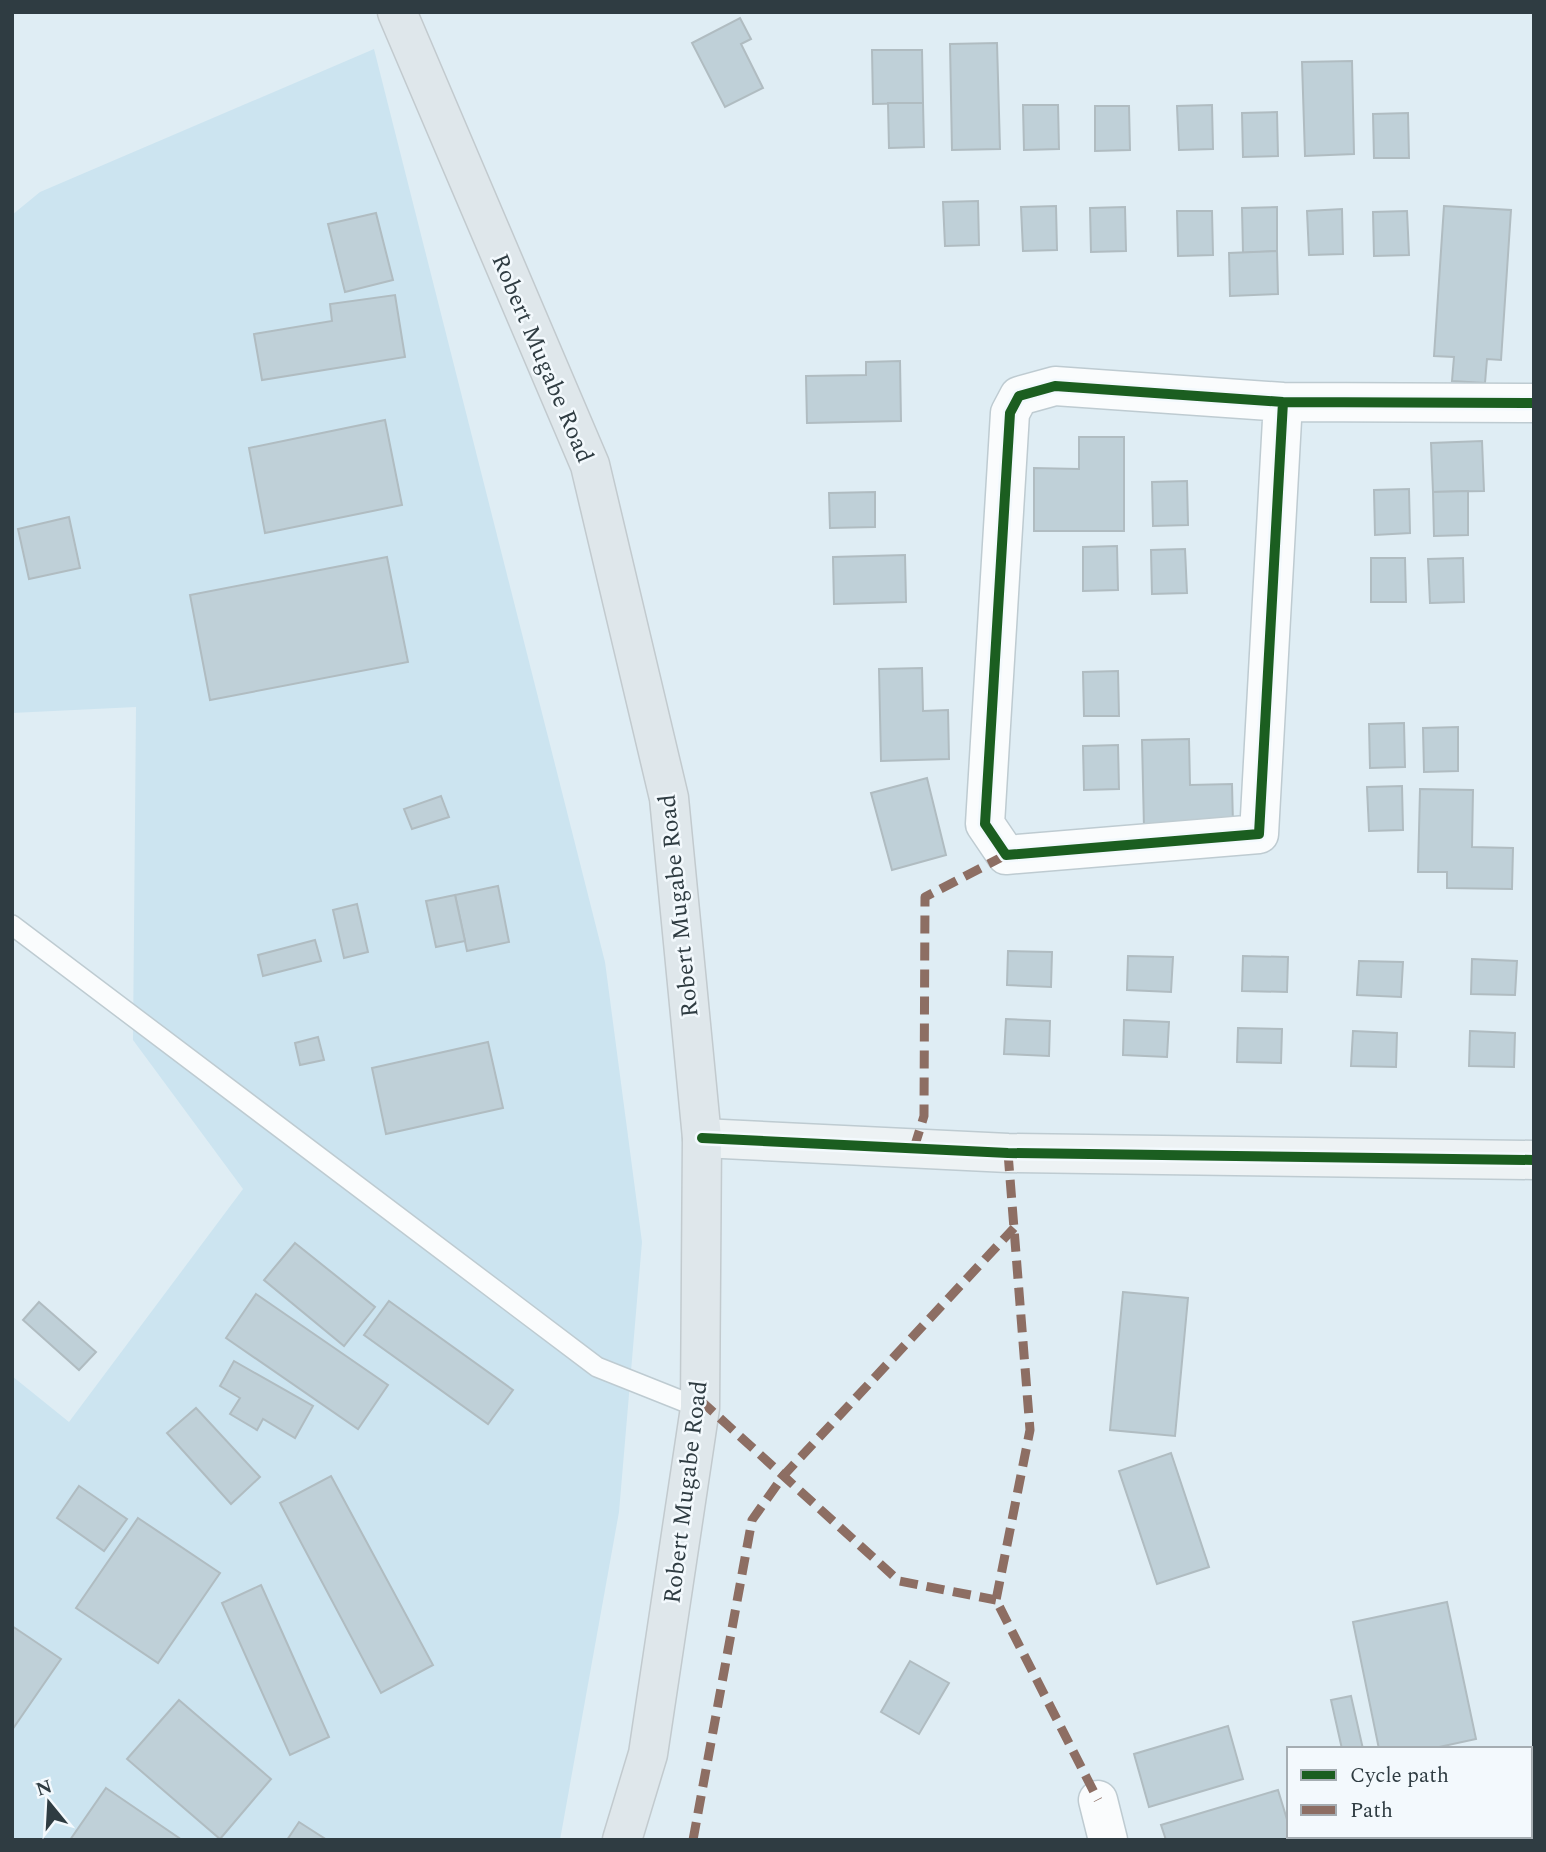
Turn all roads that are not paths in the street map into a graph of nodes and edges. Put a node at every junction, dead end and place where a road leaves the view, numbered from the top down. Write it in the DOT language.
graph roads {
  1 [pos="397,12"];
  2 [pos="1283,402"];
  3 [pos="1534,403"];
  4 [pos="12,925"];
  5 [pos="702,1138"];
  6 [pos="1534,1160"];
  7 [pos="700,1408"];
  8 [pos="1098,1800"];
  9 [pos="622,1840"];
  10 [pos="1108,1840"];
  1 -- 5 [label="main road, Robert Mugabe Road"];
  2 -- 2 [label="street"];
  2 -- 3 [label="street"];
  4 -- 7 [label="lane"];
  5 -- 6 [label="street"];
  5 -- 7 [label="main road, Robert Mugabe Road"];
  7 -- 9 [label="main road, Robert Mugabe Road"];
  8 -- 10 [label="street"];
}
